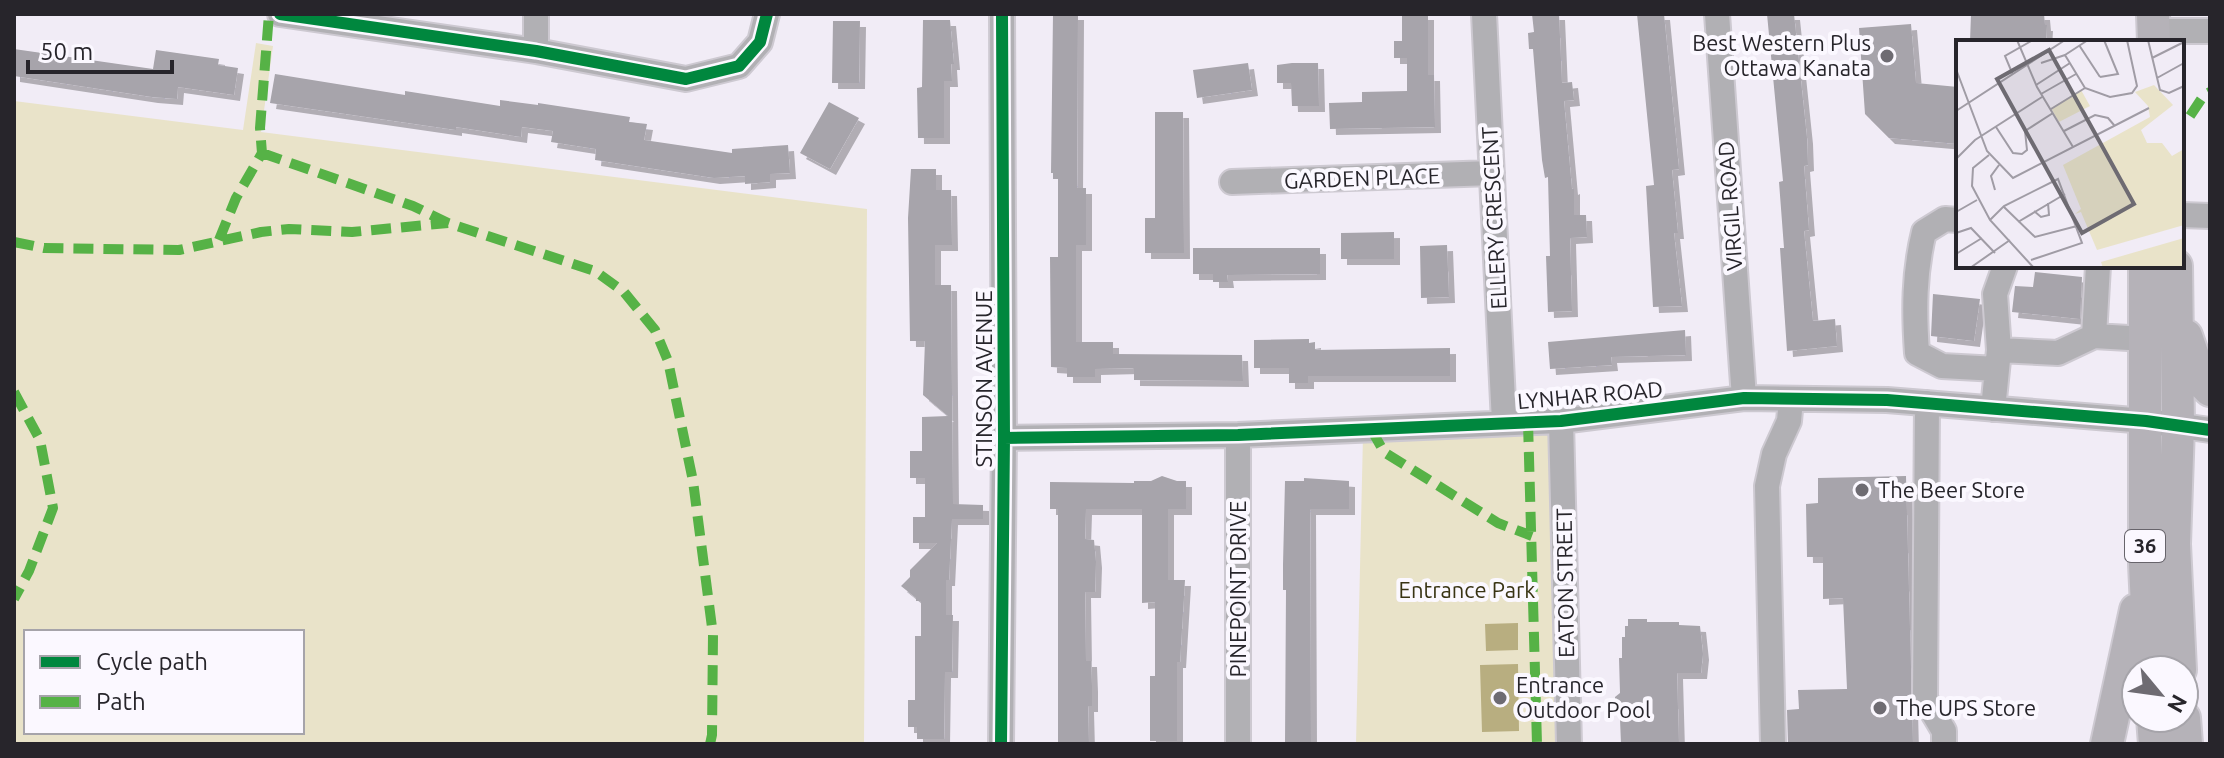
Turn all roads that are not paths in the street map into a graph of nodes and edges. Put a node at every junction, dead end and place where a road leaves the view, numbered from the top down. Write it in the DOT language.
graph roads {
  1 [pos="280,14"];
  2 [pos="536,14"];
  3 [pos="767,14"];
  4 [pos="1002,14"];
  5 [pos="1484,14"];
  6 [pos="1717,14"];
  7 [pos="2210,31"];
  8 [pos="2153,34"];
  9 [pos="536,51"];
  10 [pos="1492,173"];
  11 [pos="1232,182"];
  12 [pos="2184,215"];
  13 [pos="2210,216"];
  14 [pos="1956,220"];
  15 [pos="2004,268"];
  16 [pos="2098,268"];
  17 [pos="2145,268"];
  18 [pos="2176,268"];
  19 [pos="2177,310"];
  20 [pos="2094,336"];
  21 [pos="2146,339"];
  22 [pos="1998,359"];
  23 [pos="2210,390"];
  24 [pos="1744,398"];
  25 [pos="1791,399"];
  26 [pos="1927,403"];
  27 [pos="1993,409"];
  28 [pos="1561,421"];
  29 [pos="2146,421"];
  30 [pos="1504,422"];
  31 [pos="2178,426"];
  32 [pos="2210,430"];
  33 [pos="1238,435"];
  34 [pos="1004,438"];
  35 [pos="2145,564"];
  36 [pos="2149,654"];
  37 [pos="2179,654"];
  38 [pos="1001,744"];
  39 [pos="1238,744"];
  40 [pos="1569,744"];
  41 [pos="1773,744"];
  42 [pos="1944,744"];
  43 [pos="2107,744"];
  1 -- 9 [label="street"];
  2 -- 9 [label="street"];
  3 -- 9 [label="street"];
  4 -- 34 [label="street, STINSON AVENUE"];
  5 -- 10 [label="street, ELLERY CRESCENT"];
  6 -- 24 [label="street, VIRGIL ROAD"];
  7 -- 8 [label="street"];
  10 -- 11 [label="street, GARDEN PLACE"];
  10 -- 30 [label="street, ELLERY CRESCENT"];
  12 -- 13 [label="street"];
  14 -- 22 [label="street"];
  15 -- 22 [label="street"];
  16 -- 20 [label="street"];
  17 -- 21 [label="main road, 36"];
  18 -- 19 [label="main road, 36"];
  19 -- 23 [label="main road"];
  19 -- 31 [label="main road, 36"];
  20 -- 21 [label="street"];
  20 -- 22 [label="street"];
  21 -- 29 [label="main road, 36"];
  22 -- 27 [label="street"];
  24 -- 25 [label="street, LYNHAR ROAD"];
  24 -- 28 [label="street, LYNHAR ROAD"];
  25 -- 26 [label="street, LYNHAR ROAD"];
  25 -- 41 [label="street"];
  26 -- 27 [label="street, LYNHAR ROAD"];
  26 -- 42 [label="street"];
  27 -- 29 [label="street, LYNHAR ROAD"];
  28 -- 30 [label="street, LYNHAR ROAD"];
  28 -- 40 [label="street, EATON STREET"];
  29 -- 31 [label="street, LYNHAR ROAD"];
  29 -- 35 [label="main road, 36"];
  30 -- 33 [label="street, LYNHAR ROAD"];
  31 -- 32 [label="street, LYNHAR ROAD"];
  31 -- 37 [label="main road, 36"];
  33 -- 34 [label="street, LYNHAR ROAD"];
  33 -- 39 [label="street, PINEPOINT DRIVE"];
  34 -- 38 [label="street, STINSON AVENUE"];
  35 -- 36 [label="main road, 36"];
  35 -- 43 [label="main road"];
}
